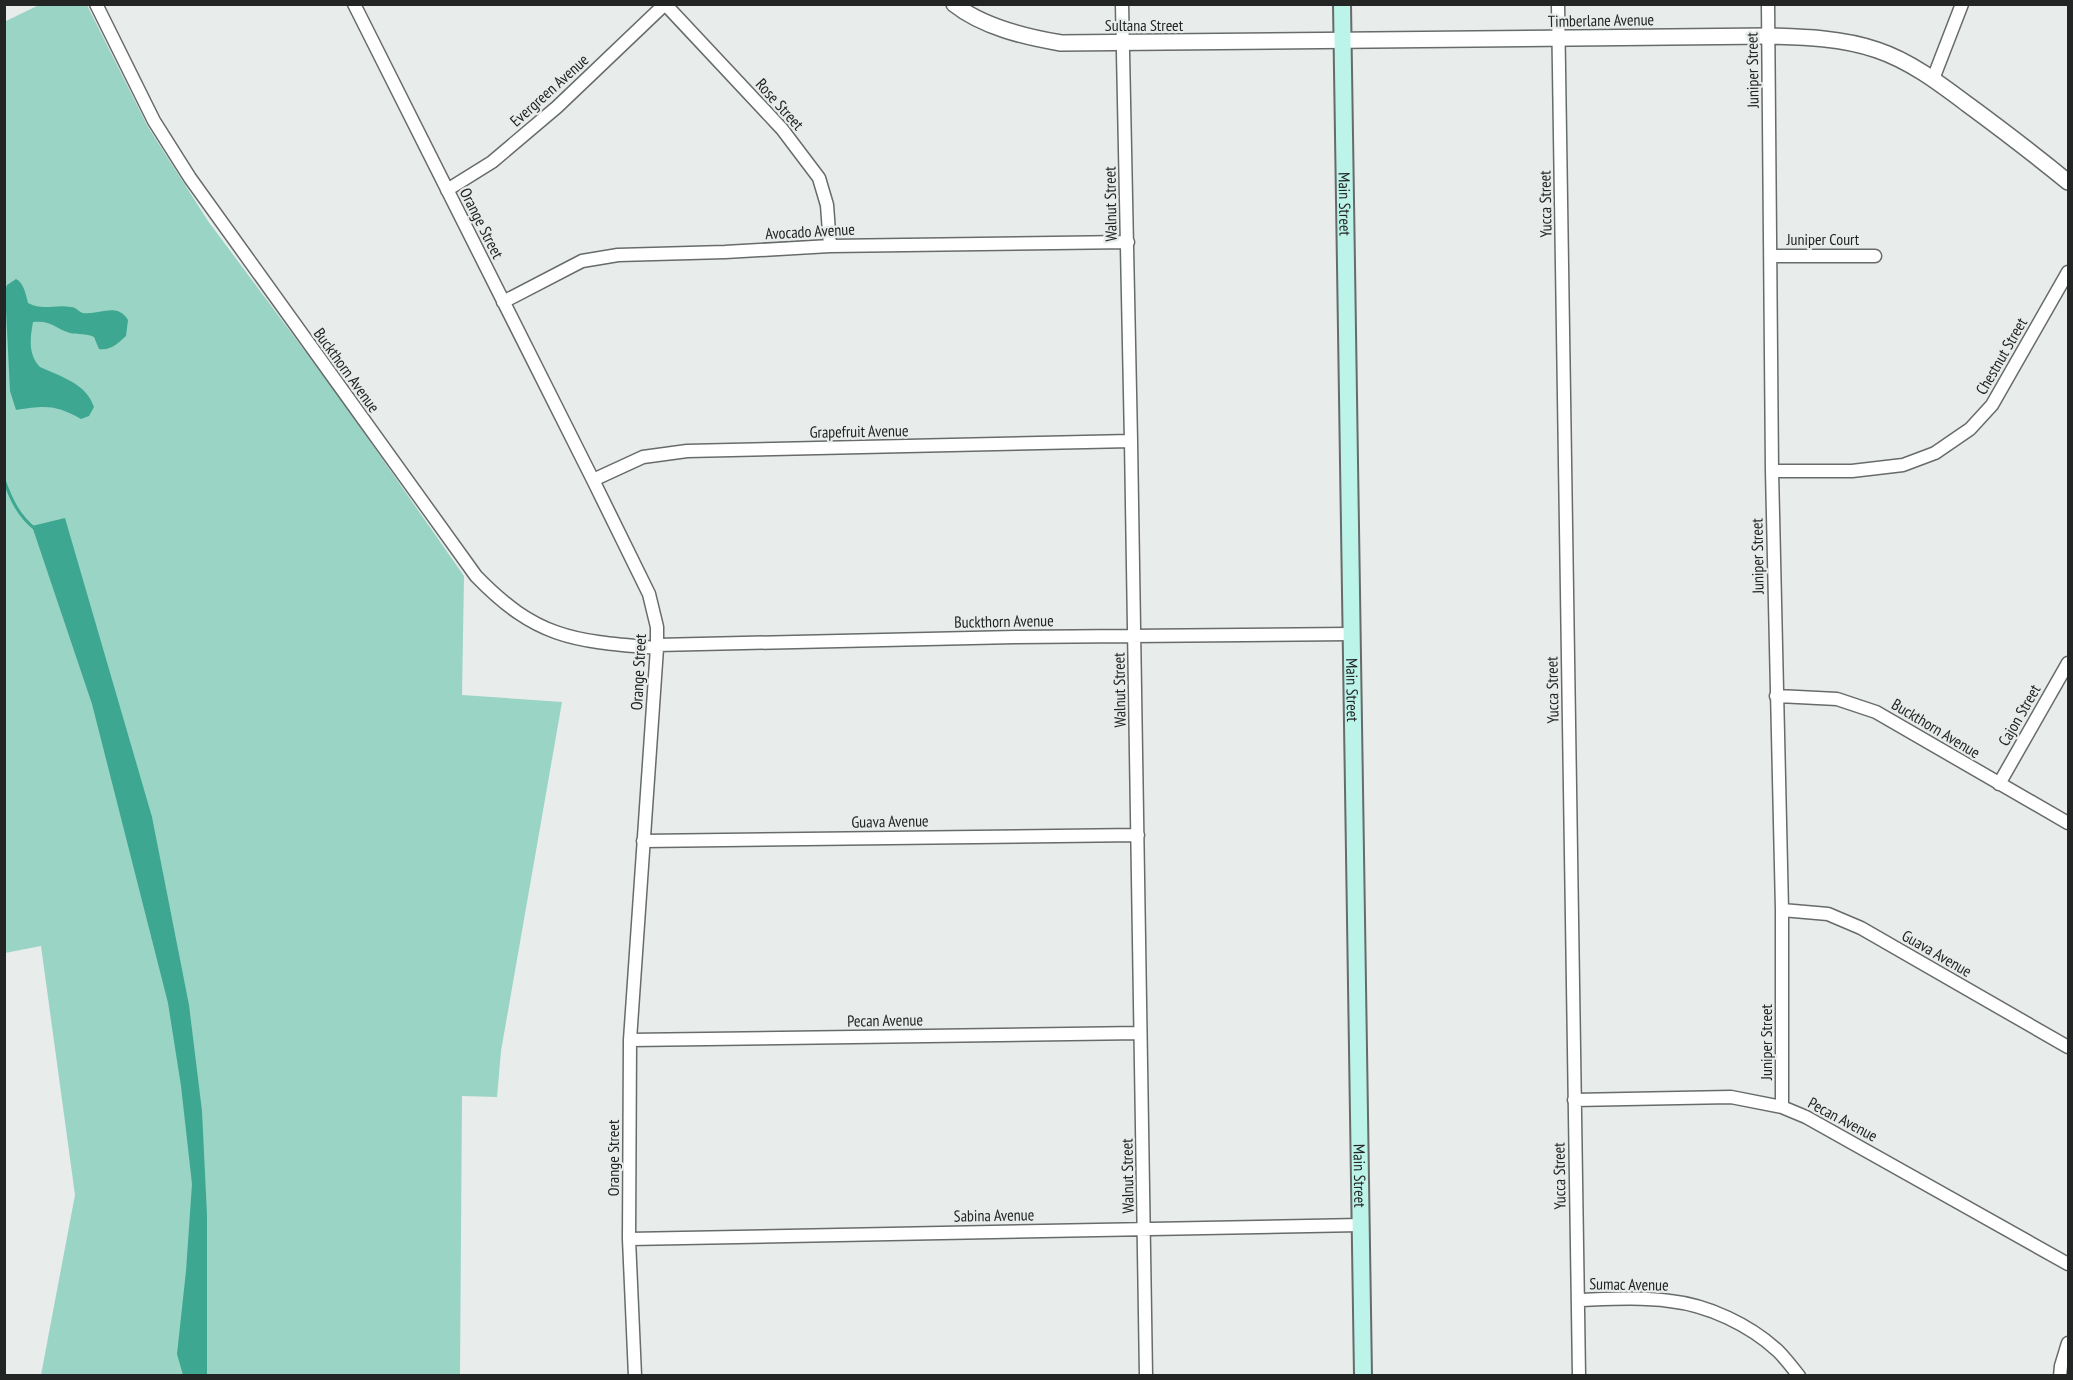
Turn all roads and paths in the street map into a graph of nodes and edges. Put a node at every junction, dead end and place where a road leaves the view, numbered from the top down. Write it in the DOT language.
graph roads {
  1 [pos="96,4"];
  2 [pos="665,4"];
  3 [pos="954,4"];
  4 [pos="1122,4"];
  5 [pos="1342,4"];
  6 [pos="1558,4"];
  7 [pos="1767,4"];
  8 [pos="1962,4"];
  9 [pos="354,5"];
  10 [pos="1768,36"];
  11 [pos="1559,38"];
  12 [pos="1343,42"];
  13 [pos="1123,43"];
  14 [pos="1933,79"];
  15 [pos="2068,182"];
  16 [pos="447,189"];
  17 [pos="1128,242"];
  18 [pos="831,246"];
  19 [pos="1771,256"];
  20 [pos="1875,256"];
  21 [pos="2068,272"];
  22 [pos="503,302"];
  23 [pos="1131,441"];
  24 [pos="1772,471"];
  25 [pos="593,480"];
  26 [pos="1351,634"];
  27 [pos="1134,636"];
  28 [pos="657,647"];
  29 [pos="2068,663"];
  30 [pos="1776,696"];
  31 [pos="1999,784"];
  32 [pos="2068,823"];
  33 [pos="1138,835"];
  34 [pos="643,841"];
  35 [pos="1782,910"];
  36 [pos="1140,1033"];
  37 [pos="630,1040"];
  38 [pos="2068,1047"];
  39 [pos="1574,1100"];
  40 [pos="1782,1107"];
  41 [pos="1360,1225"];
  42 [pos="1144,1228"];
  43 [pos="629,1239"];
  44 [pos="2068,1264"];
  45 [pos="1578,1300"];
  46 [pos="2068,1343"];
  47 [pos="635,1376"];
  48 [pos="1146,1376"];
  49 [pos="1363,1376"];
  50 [pos="1579,1376"];
  51 [pos="1799,1376"];
  52 [pos="2060,1376"];
  1 -- 28 [label="street, Buckthorn Avenue"];
  2 -- 16 [label="street, Evergreen Avenue"];
  2 -- 18 [label="street, Rose Street"];
  3 -- 13 [label="street, Sultana Street"];
  4 -- 13 [label="street, Walnut Street"];
  5 -- 12 [label="main road, Main Street"];
  6 -- 11 [label="street, Yucca Street"];
  7 -- 10 [label="street, Juniper Street"];
  8 -- 14 [label="street"];
  9 -- 16 [label="street, Orange Street"];
  10 -- 11 [label="street, Timberlane Avenue"];
  10 -- 14 [label="street, Timberlane Avenue"];
  10 -- 19 [label="street, Juniper Street"];
  11 -- 12 [label="street, Timberlane Avenue"];
  11 -- 39 [label="street, Yucca Street"];
  12 -- 13 [label="street, Sultana Street"];
  12 -- 26 [label="main road, Main Street"];
  13 -- 17 [label="street, Walnut Street"];
  14 -- 15 [label="street, Timberlane Avenue"];
  16 -- 22 [label="street, Orange Street"];
  17 -- 18 [label="street, Avocado Avenue"];
  17 -- 23 [label="street, Walnut Street"];
  18 -- 22 [label="street, Avocado Avenue"];
  19 -- 20 [label="street, Juniper Court"];
  19 -- 24 [label="street, Juniper Street"];
  21 -- 24 [label="street, Chestnut Street"];
  22 -- 25 [label="street, Orange Street"];
  23 -- 25 [label="street, Grapefruit Avenue"];
  23 -- 27 [label="street, Walnut Street"];
  24 -- 30 [label="street, Juniper Street"];
  25 -- 28 [label="street, Orange Street"];
  26 -- 27 [label="street, Buckthorn Avenue"];
  26 -- 41 [label="main road, Main Street"];
  27 -- 28 [label="street, Buckthorn Avenue"];
  27 -- 33 [label="street, Walnut Street"];
  28 -- 34 [label="street, Orange Street"];
  29 -- 31 [label="street, Cajon Street"];
  30 -- 31 [label="street, Buckthorn Avenue"];
  30 -- 35 [label="street, Juniper Street"];
  31 -- 32 [label="street, Buckthorn Avenue"];
  33 -- 34 [label="street, Guava Avenue"];
  33 -- 36 [label="street, Walnut Street"];
  34 -- 37 [label="street, Orange Street"];
  35 -- 38 [label="street, Guava Avenue"];
  35 -- 40 [label="street, Juniper Street"];
  36 -- 37 [label="street, Pecan Avenue"];
  36 -- 42 [label="street, Walnut Street"];
  37 -- 43 [label="street, Orange Street"];
  39 -- 40 [label="street, Pecan Avenue"];
  39 -- 45 [label="street, Yucca Street"];
  40 -- 44 [label="street, Pecan Avenue"];
  41 -- 42 [label="street, Sabina Avenue"];
  41 -- 49 [label="main road, Main Street"];
  42 -- 43 [label="street, Sabina Avenue"];
  42 -- 48 [label="street, Walnut Street"];
  43 -- 47 [label="street, Orange Street"];
  45 -- 50 [label="street, Yucca Street"];
  45 -- 51 [label="street, Sumac Avenue"];
  46 -- 52 [label="street"];
}
